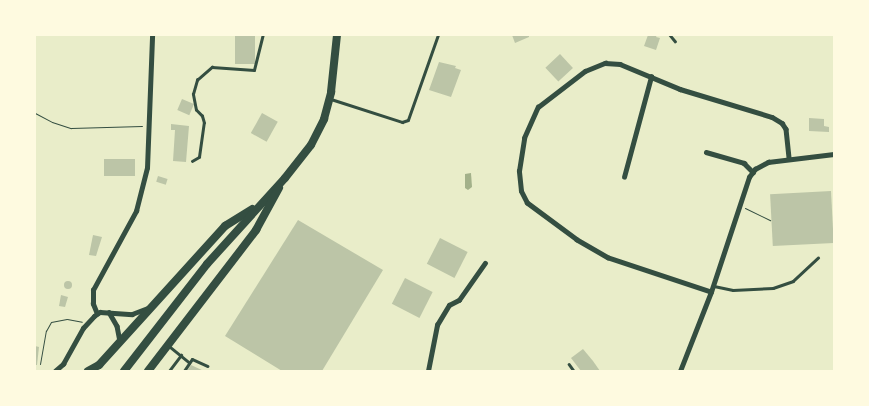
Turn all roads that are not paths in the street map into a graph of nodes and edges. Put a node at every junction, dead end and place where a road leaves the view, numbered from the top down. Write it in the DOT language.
graph roads {
  1 [pos="152,35"];
  2 [pos="263,35"];
  3 [pos="338,35"];
  4 [pos="438,35"];
  5 [pos="670,35"];
  6 [pos="675,41"];
  7 [pos="651,77"];
  8 [pos="330,99"];
  9 [pos="706,152"];
  10 [pos="834,154"];
  11 [pos="789,159"];
  12 [pos="192,162"];
  13 [pos="753,172"];
  14 [pos="624,177"];
  15 [pos="285,178"];
  16 [pos="260,204"];
  17 [pos="818,258"];
  18 [pos="485,263"];
  19 [pos="713,285"];
  20 [pos="711,292"];
  21 [pos="154,305"];
  22 [pos="109,312"];
  23 [pos="97,314"];
  24 [pos="120,342"];
  25 [pos="168,346"];
  26 [pos="181,355"];
  27 [pos="189,362"];
  28 [pos="569,364"];
  29 [pos="208,366"];
  30 [pos="54,371"];
  31 [pos="88,371"];
  32 [pos="124,371"];
  33 [pos="148,371"];
  34 [pos="169,371"];
  35 [pos="184,371"];
  36 [pos="428,371"];
  37 [pos="574,371"];
  38 [pos="680,371"];
  1 -- 23 [label="street"];
  2 -- 12 [label="lane"];
  3 -- 8 [label="main road"];
  4 -- 8 [label="lane"];
  5 -- 6 [label="lane"];
  7 -- 11 [label="street"];
  7 -- 14 [label="street"];
  7 -- 20 [label="street"];
  8 -- 15 [label="main road"];
  9 -- 13 [label="street"];
  10 -- 11 [label="street"];
  11 -- 13 [label="street"];
  13 -- 19 [label="street"];
  15 -- 16 [label="main road"];
  15 -- 25 [label="main road"];
  16 -- 21 [label="main road"];
  16 -- 32 [label="main road"];
  17 -- 19 [label="lane"];
  18 -- 36 [label="street"];
  19 -- 20 [label="street"];
  20 -- 38 [label="street"];
  21 -- 22 [label="street"];
  21 -- 24 [label="main road"];
  22 -- 23 [label="street"];
  22 -- 24 [label="street"];
  23 -- 30 [label="street"];
  24 -- 31 [label="main road"];
  25 -- 26 [label="lane"];
  25 -- 33 [label="main road"];
  26 -- 27 [label="lane"];
  26 -- 34 [label="lane"];
  27 -- 29 [label="lane"];
  27 -- 35 [label="lane"];
  28 -- 37 [label="lane"];
}
